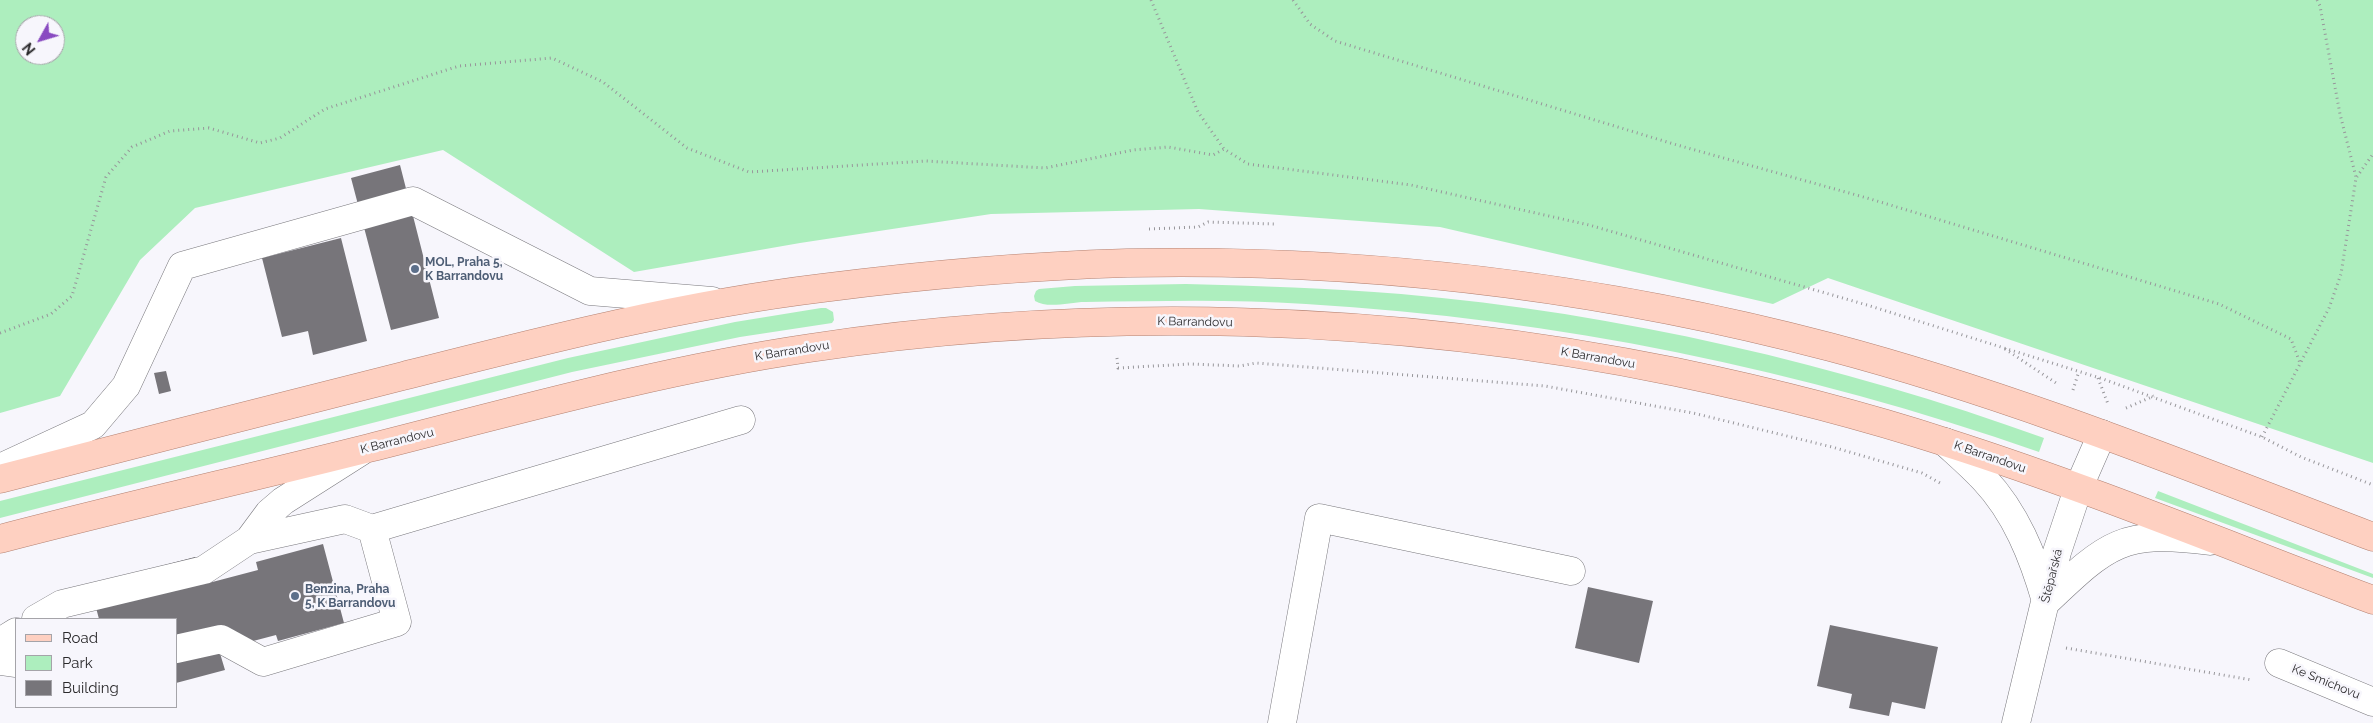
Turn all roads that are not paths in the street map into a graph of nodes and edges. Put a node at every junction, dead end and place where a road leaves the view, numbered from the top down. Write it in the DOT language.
graph roads {
  1 [pos="730,302"];
  2 [pos="741,420"];
  3 [pos="2102,434"];
  4 [pos="1945,442"];
  5 [pos="366,449"];
  6 [pos="0,468"];
  7 [pos="0,479"];
  8 [pos="2078,489"];
  9 [pos="372,528"];
  10 [pos="2373,537"];
  11 [pos="0,539"];
  12 [pos="249,540"];
  13 [pos="2223,543"];
  14 [pos="1571,571"];
  15 [pos="2373,600"];
  16 [pos="2046,602"];
  17 [pos="38,618"];
  18 [pos="15,633"];
  19 [pos="0,642"];
  20 [pos="178,649"];
  21 [pos="0,661"];
  22 [pos="15,663"];
  23 [pos="2279,663"];
  24 [pos="2373,702"];
  25 [pos="1282,723"];
  26 [pos="2016,723"];
  1 -- 3 [label="main road"];
  1 -- 6 [label="street"];
  1 -- 7 [label="main road"];
  2 -- 9 [label="street"];
  3 -- 8 [label="street, Štěpařská"];
  3 -- 10 [label="main road"];
  4 -- 5 [label="main road, K Barrandovu"];
  4 -- 8 [label="main road, K Barrandovu"];
  4 -- 16 [label="street"];
  5 -- 11 [label="main road, K Barrandovu"];
  5 -- 12 [label="street"];
  8 -- 13 [label="main road, K Barrandovu"];
  8 -- 16 [label="street, Štěpařská"];
  9 -- 12 [label="street"];
  9 -- 20 [label="street"];
  12 -- 17 [label="street"];
  13 -- 15 [label="main road, K Barrandovu"];
  13 -- 16 [label="street"];
  14 -- 25 [label="street"];
  16 -- 26 [label="street, Štěpařská"];
  18 -- 19 [label="street"];
  21 -- 22 [label="street"];
  23 -- 24 [label="street, Ke Smíchovu"];
}
